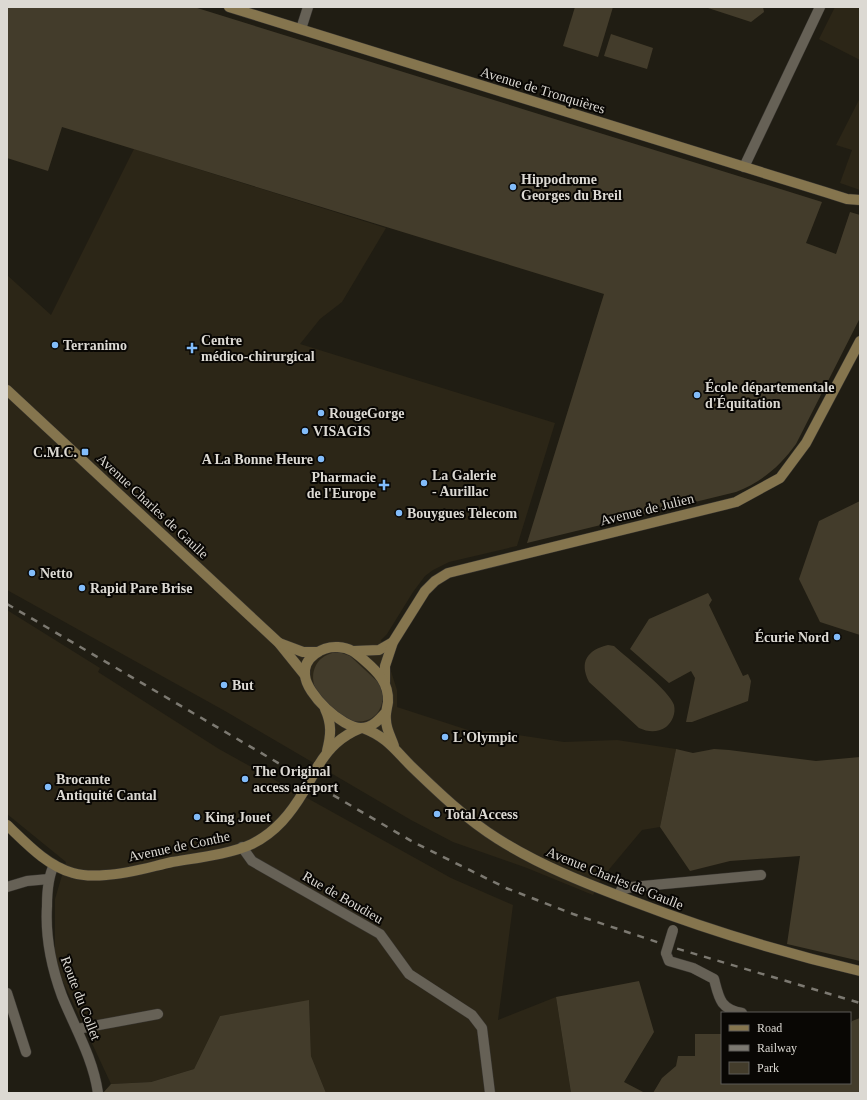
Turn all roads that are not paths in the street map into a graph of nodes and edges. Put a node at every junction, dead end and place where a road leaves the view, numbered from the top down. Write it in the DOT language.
graph roads {
  1 [pos="229,7"];
  2 [pos="308,7"];
  3 [pos="820,7"];
  4 [pos="301,29"];
  5 [pos="744,167"];
  6 [pos="848,199"];
  7 [pos="860,200"];
  8 [pos="860,205"];
  9 [pos="860,341"];
  10 [pos="7,390"];
  11 [pos="393,642"];
  12 [pos="279,643"];
  13 [pos="354,651"];
  14 [pos="318,652"];
  15 [pos="304,674"];
  16 [pos="385,682"];
  17 [pos="324,706"];
  18 [pos="386,712"];
  19 [pos="362,728"];
  20 [pos="395,747"];
  21 [pos="327,751"];
  22 [pos="7,825"];
  23 [pos="242,847"];
  24 [pos="54,865"];
  25 [pos="761,874"];
  26 [pos="50,879"];
  27 [pos="7,887"];
  28 [pos="620,896"];
  29 [pos="674,917"];
  30 [pos="860,971"];
  31 [pos="7,993"];
  32 [pos="737,1012"];
  33 [pos="158,1014"];
  34 [pos="77,1028"];
  35 [pos="26,1052"];
  36 [pos="98,1093"];
  37 [pos="490,1093"];
  1 -- 4 [label="street, Avenue de Tronquières"];
  2 -- 4 [label="street"];
  3 -- 5 [label="street"];
  4 -- 5 [label="street, Avenue de Tronquières"];
  5 -- 6 [label="street, Avenue de Tronquières"];
  6 -- 7 [label="street, Avenue de Tronquières"];
  6 -- 8 [label="street, Avenue de Tronquières"];
  9 -- 11 [label="street, Avenue de Julien"];
  10 -- 12 [label="street, Avenue Charles de Gaulle"];
  11 -- 13 [label="street"];
  11 -- 16 [label="street, Avenue de Julien"];
  12 -- 14 [label="street, Avenue Charles de Gaulle"];
  12 -- 15 [label="street, Avenue Charles de Gaulle"];
  13 -- 14 [label="street"];
  13 -- 16 [label="street"];
  14 -- 15 [label="street"];
  15 -- 17 [label="street"];
  16 -- 18 [label="street"];
  17 -- 19 [label="street"];
  17 -- 21 [label="street, Avenue de Conthe"];
  18 -- 19 [label="street"];
  18 -- 20 [label="street, Avenue Charles de Gaulle"];
  19 -- 20 [label="street, Avenue Charles de Gaulle"];
  19 -- 21 [label="street, Avenue de Conthe"];
  20 -- 28 [label="street, Avenue Charles de Gaulle"];
  21 -- 23 [label="street, Avenue de Conthe, bridge"];
  22 -- 24 [label="street, Avenue de Conthe"];
  23 -- 24 [label="street, Avenue de Conthe"];
  23 -- 37 [label="street, Rue de Boudieu"];
  24 -- 26 [label="street, Route du Collet"];
  25 -- 28 [label="street"];
  26 -- 27 [label="street"];
  26 -- 34 [label="street, Route du Collet"];
  28 -- 29 [label="street, Avenue Charles de Gaulle"];
  29 -- 30 [label="street, Avenue Charles de Gaulle"];
  29 -- 32 [label="street, bridge"];
  31 -- 35 [label="street"];
  33 -- 34 [label="street"];
  34 -- 36 [label="street, Route du Collet"];
}
